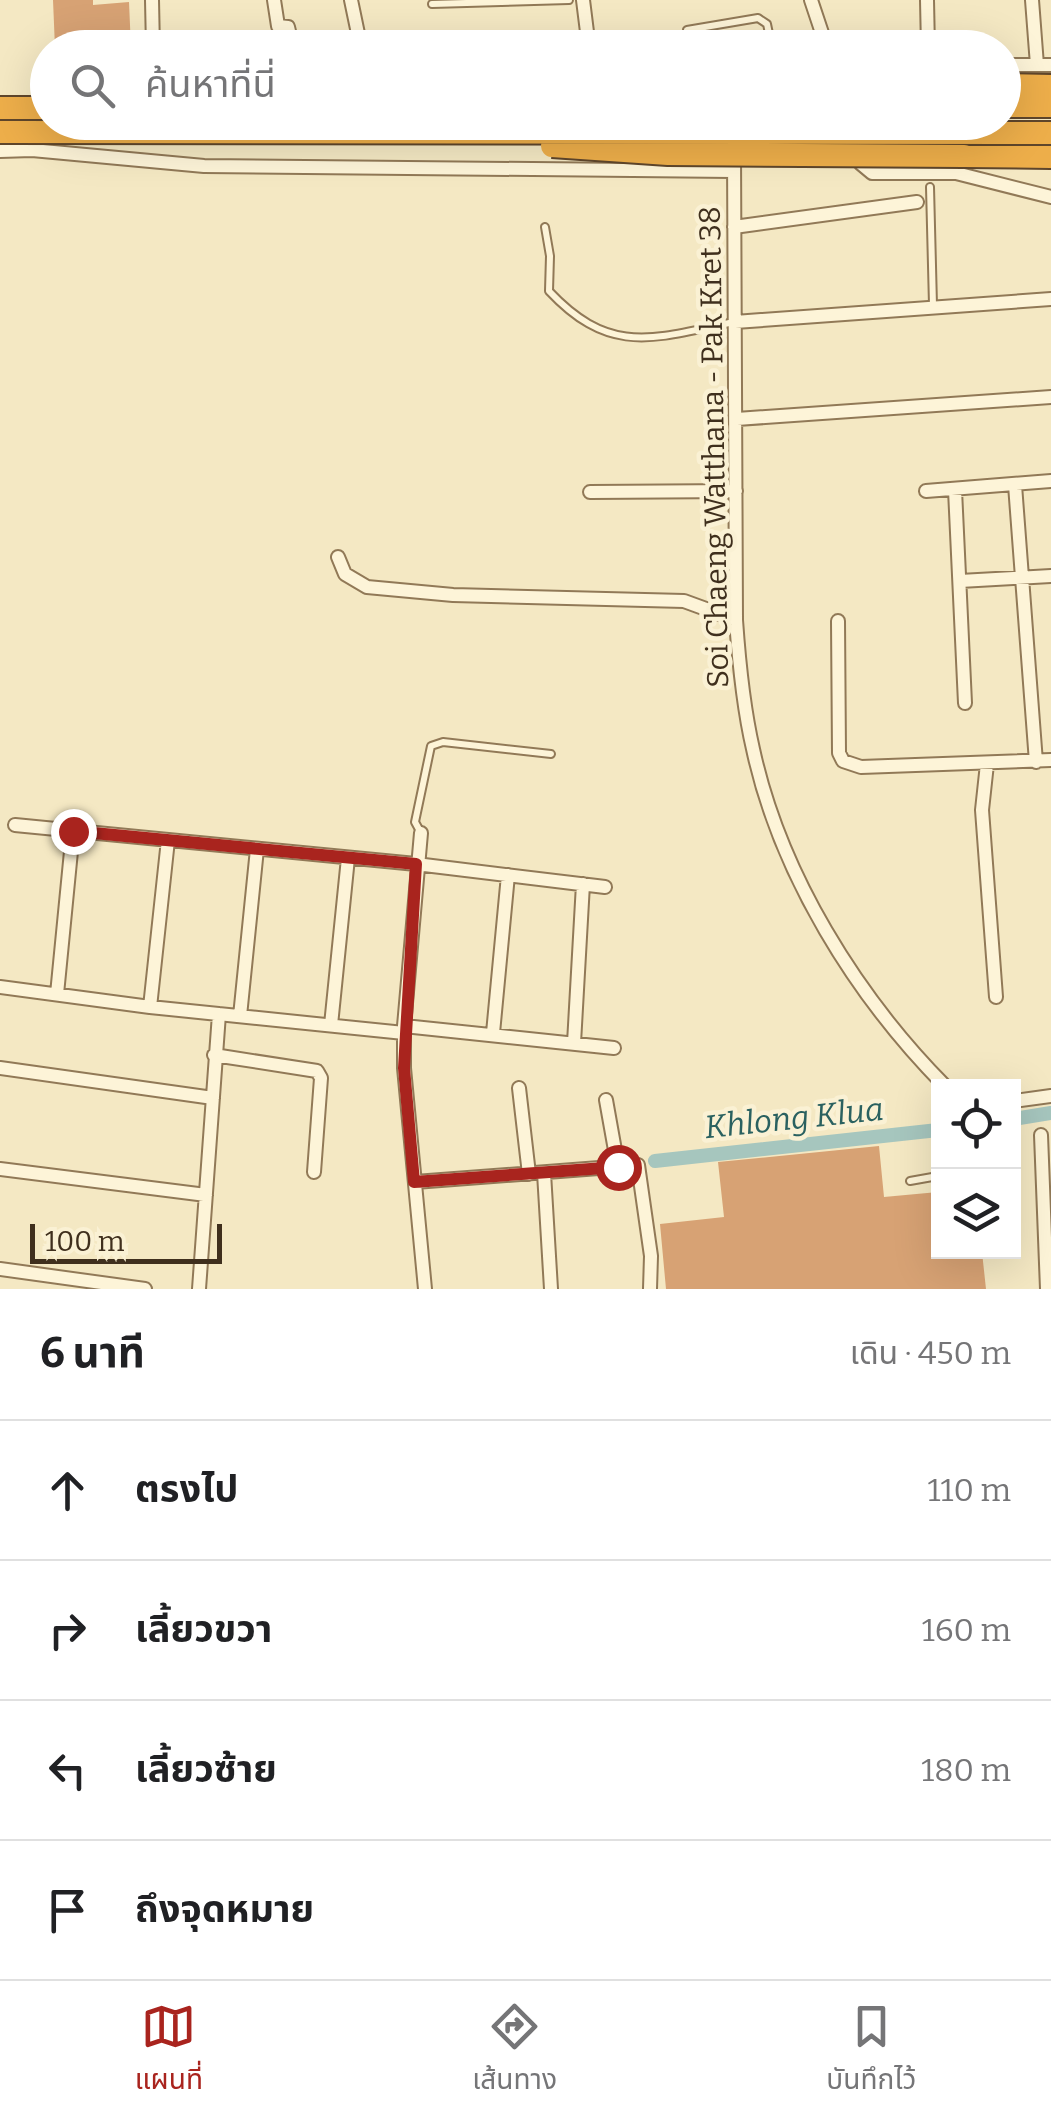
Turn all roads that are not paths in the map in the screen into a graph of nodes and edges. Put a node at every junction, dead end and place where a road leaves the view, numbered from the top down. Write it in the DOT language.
graph roads {
  1 [pos="152,0"];
  2 [pos="274,0"];
  3 [pos="351,0"];
  4 [pos="569,0"];
  5 [pos="582,0"];
  6 [pos="811,0"];
  7 [pos="927,0"];
  8 [pos="1032,0"];
  9 [pos="485,1"];
  10 [pos="432,4"];
  11 [pos="153,30"];
  12 [pos="288,30"];
  13 [pos="358,30"];
  14 [pos="586,30"];
  15 [pos="687,30"];
  16 [pos="768,30"];
  17 [pos="821,30"];
  18 [pos="928,30"];
  19 [pos="1044,65"];
  20 [pos="1021,85"];
  21 [pos="1051,86"];
  22 [pos="1021,106"];
  23 [pos="1051,106"];
  24 [pos="0,108"];
  25 [pos="30,108"];
  26 [pos="1051,116"];
  27 [pos="1021,117"];
  28 [pos="0,132"];
  29 [pos="30,132"];
  30 [pos="1021,133"];
  31 [pos="1051,134"];
  32 [pos="155,140"];
  33 [pos="504,140"];
  34 [pos="734,140"];
  35 [pos="822,140"];
  36 [pos="861,140"];
  37 [pos="1051,144"];
  38 [pos="860,147"];
  39 [pos="0,151"];
  40 [pos="1051,157"];
  41 [pos="156,162"];
  42 [pos="733,171"];
  43 [pos="930,187"];
  44 [pos="1051,197"];
  45 [pos="917,202"];
  46 [pos="545,227"];
  47 [pos="734,227"];
  48 [pos="1051,299"];
  49 [pos="934,309"];
  50 [pos="736,322"];
  51 [pos="1051,397"];
  52 [pos="737,419"];
  53 [pos="1051,482"];
  54 [pos="1015,485"];
  55 [pos="956,490"];
  56 [pos="736,491"];
  57 [pos="590,492"];
  58 [pos="926,492"];
  59 [pos="338,557"];
  60 [pos="1051,576"];
  61 [pos="1022,578"];
  62 [pos="960,582"];
  63 [pos="736,620"];
  64 [pos="838,621"];
  65 [pos="965,703"];
  66 [pos="551,754"];
  67 [pos="1051,760"];
  68 [pos="1036,762"];
  69 [pos="987,764"];
  70 [pos="14,825"];
  71 [pos="73,831"];
  72 [pos="421,832"];
  73 [pos="168,840"];
  74 [pos="257,849"];
  75 [pos="348,858"];
  76 [pos="416,864"];
  77 [pos="508,875"];
  78 [pos="582,884"];
  79 [pos="605,887"];
  80 [pos="0,987"];
  81 [pos="56,994"];
  82 [pos="996,997"];
  83 [pos="150,1007"];
  84 [pos="219,1014"];
  85 [pos="240,1016"];
  86 [pos="330,1025"];
  87 [pos="404,1029"];
  88 [pos="493,1034"];
  89 [pos="574,1043"];
  90 [pos="614,1048"];
  91 [pos="214,1055"];
  92 [pos="0,1068"];
  93 [pos="937,1079"];
  94 [pos="519,1088"];
  95 [pos="1051,1096"];
  96 [pos="213,1098"];
  97 [pos="606,1100"];
  98 [pos="1021,1101"];
  99 [pos="1041,1135"];
  100 [pos="618,1167"];
  101 [pos="0,1169"];
  102 [pos="314,1172"];
  103 [pos="529,1174"];
  104 [pos="544,1174"];
  105 [pos="931,1177"];
  106 [pos="910,1180"];
  107 [pos="414,1182"];
  108 [pos="206,1195"];
  109 [pos="0,1269"];
  110 [pos="145,1289"];
  111 [pos="199,1289"];
  112 [pos="425,1289"];
  113 [pos="551,1289"];
  114 [pos="650,1289"];
  115 [pos="1047,1289"];
  1 -- 11 [label="street"];
  2 -- 12 [label="street"];
  3 -- 13 [label="street"];
  4 -- 9 [label="lane"];
  5 -- 14 [label="street"];
  6 -- 17 [label="street"];
  7 -- 18 [label="street"];
  8 -- 19 [label="street"];
  9 -- 10 [label="lane"];
  15 -- 16 [label="lane"];
  20 -- 21 [label="highway"];
  22 -- 23 [label="highway"];
  24 -- 25 [label="highway"];
  26 -- 27 [label="street"];
  28 -- 29 [label="highway, bridge"];
  30 -- 31 [label="highway, bridge"];
  32 -- 41 [label="street"];
  33 -- 40 [label="highway, bridge"];
  34 -- 42 [label="street, Soi Chaeng Watthana - Pak Kret 38"];
  35 -- 38 [label="street"];
  36 -- 38 [label="street"];
  37 -- 38 [label="street"];
  38 -- 44 [label="street"];
  39 -- 41 [label="street"];
  41 -- 42 [label="street"];
  42 -- 47 [label="street, Soi Chaeng Watthana - Pak Kret 38"];
  43 -- 49 [label="lane"];
  45 -- 47 [label="street"];
  46 -- 50 [label="lane"];
  47 -- 50 [label="street, Soi Chaeng Watthana - Pak Kret 38"];
  48 -- 49 [label="street"];
  49 -- 50 [label="street"];
  50 -- 52 [label="street, Soi Chaeng Watthana - Pak Kret 38"];
  51 -- 52 [label="street"];
  52 -- 56 [label="street, Soi Chaeng Watthana - Pak Kret 38"];
  53 -- 54 [label="street"];
  54 -- 55 [label="street"];
  54 -- 61 [label="street"];
  55 -- 58 [label="street"];
  55 -- 62 [label="street"];
  56 -- 57 [label="street"];
  56 -- 63 [label="street, Soi Chaeng Watthana - Pak Kret 38"];
  59 -- 63 [label="street"];
  60 -- 61 [label="street"];
  61 -- 62 [label="street"];
  61 -- 68 [label="street"];
  62 -- 65 [label="street"];
  63 -- 93 [label="street, Soi Chaeng Watthana - Pak Kret 38"];
  64 -- 69 [label="street"];
  66 -- 72 [label="lane"];
  67 -- 68 [label="street"];
  68 -- 69 [label="street"];
  69 -- 82 [label="street"];
  70 -- 71 [label="street"];
  71 -- 73 [label="street"];
  71 -- 81 [label="street"];
  72 -- 76 [label="street"];
  73 -- 74 [label="street"];
  73 -- 83 [label="street"];
  74 -- 75 [label="street"];
  74 -- 85 [label="street"];
  75 -- 76 [label="street"];
  75 -- 86 [label="street"];
  76 -- 77 [label="street"];
  76 -- 87 [label="street"];
  77 -- 78 [label="street"];
  77 -- 88 [label="street"];
  78 -- 79 [label="street"];
  78 -- 89 [label="street"];
  80 -- 81 [label="street"];
  81 -- 83 [label="street"];
  83 -- 84 [label="street"];
  84 -- 85 [label="street"];
  84 -- 91 [label="street"];
  85 -- 86 [label="street"];
  86 -- 87 [label="street"];
  87 -- 88 [label="street"];
  87 -- 107 [label="street"];
  88 -- 89 [label="street"];
  89 -- 90 [label="street"];
  91 -- 96 [label="street"];
  91 -- 102 [label="street"];
  92 -- 96 [label="street"];
  94 -- 103 [label="street"];
  95 -- 98 [label="street"];
  96 -- 108 [label="street"];
  97 -- 100 [label="street"];
  99 -- 115 [label="street"];
  100 -- 104 [label="street"];
  100 -- 114 [label="street"];
  101 -- 108 [label="street"];
  103 -- 104 [label="street"];
  103 -- 107 [label="street"];
  104 -- 113 [label="street"];
  105 -- 106 [label="lane"];
  107 -- 112 [label="street"];
  108 -- 111 [label="street"];
  109 -- 110 [label="street"];
}
